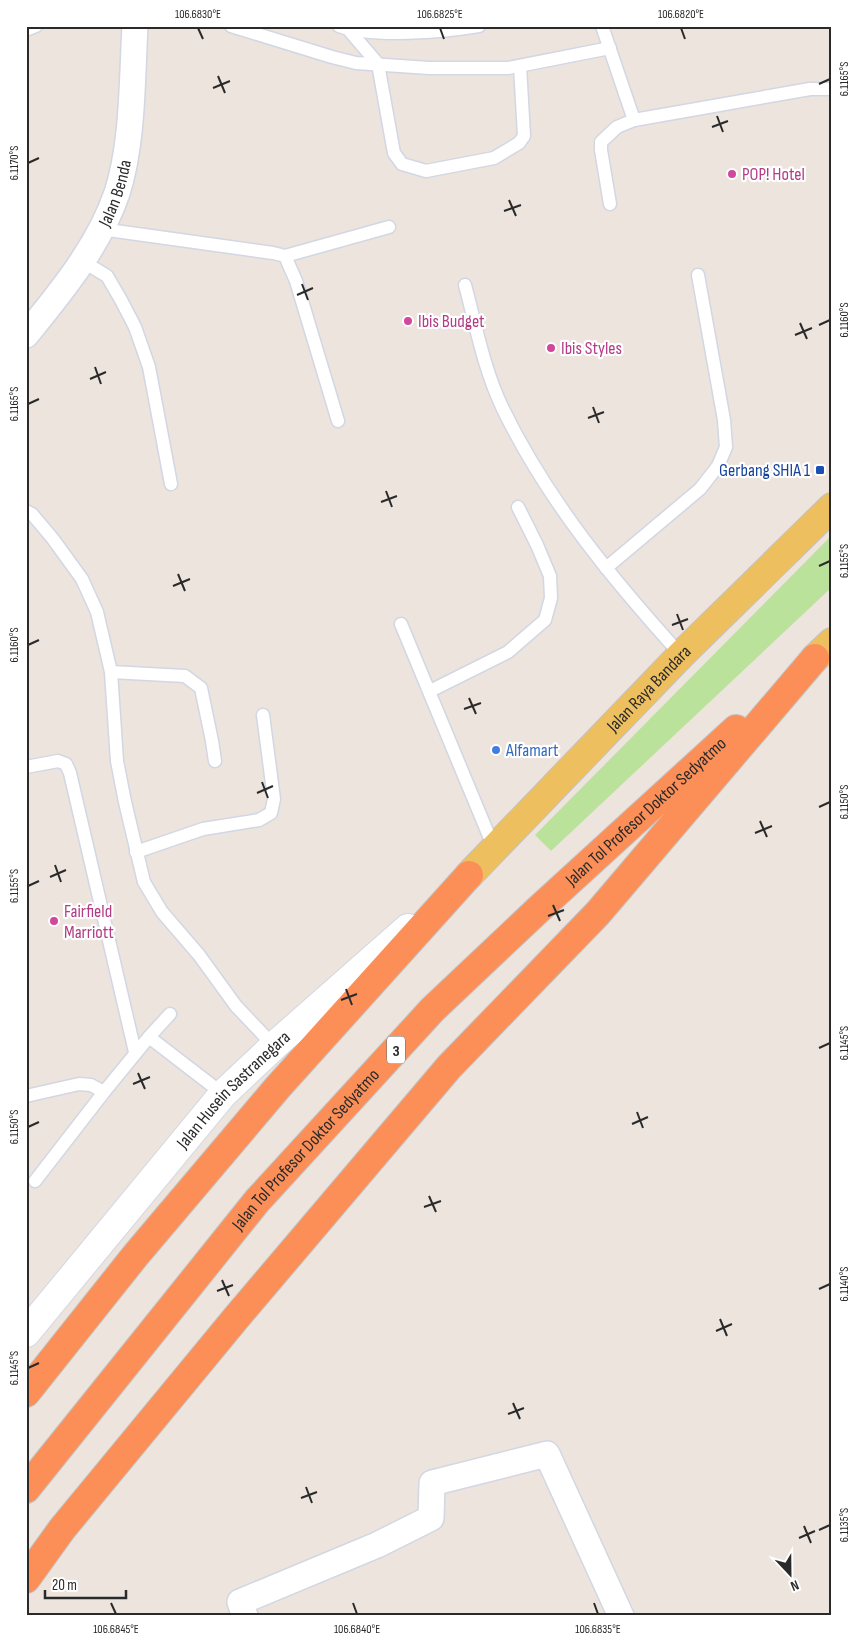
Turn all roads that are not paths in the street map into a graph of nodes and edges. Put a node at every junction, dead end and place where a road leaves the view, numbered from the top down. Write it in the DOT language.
graph roads {
  1 [pos="36,26"];
  2 [pos="135,26"];
  3 [pos="231,26"];
  4 [pos="478,26"];
  5 [pos="602,26"];
  6 [pos="245,28"];
  7 [pos="343,28"];
  8 [pos="26,30"];
  9 [pos="610,48"];
  10 [pos="378,64"];
  11 [pos="520,66"];
  12 [pos="832,89"];
  13 [pos="634,120"];
  14 [pos="610,204"];
  15 [pos="389,227"];
  16 [pos="100,229"];
  17 [pos="285,256"];
  18 [pos="82,262"];
  19 [pos="698,274"];
  20 [pos="465,285"];
  21 [pos="26,335"];
  22 [pos="338,421"];
  23 [pos="171,484"];
  24 [pos="518,507"];
  25 [pos="832,507"];
  26 [pos="26,511"];
  27 [pos="606,568"];
  28 [pos="401,624"];
  29 [pos="823,650"];
  30 [pos="681,654"];
  31 [pos="111,672"];
  32 [pos="430,691"];
  33 [pos="263,715"];
  34 [pos="215,762"];
  35 [pos="26,767"];
  36 [pos="494,848"];
  37 [pos="136,852"];
  38 [pos="469,874"];
  39 [pos="170,1014"];
  40 [pos="149,1037"];
  41 [pos="274,1046"];
  42 [pos="135,1052"];
  43 [pos="104,1092"];
  44 [pos="223,1094"];
  45 [pos="26,1096"];
  46 [pos="35,1181"];
  47 [pos="30,1324"];
  48 [pos="26,1393"];
  49 [pos="26,1488"];
  50 [pos="26,1579"];
  51 [pos="245,1616"];
  52 [pos="621,1616"];
  1 -- 8 [label="lane"];
  2 -- 16 [label="street, Jalan Benda"];
  3 -- 6 [label="lane"];
  4 -- 7 [label="lane"];
  5 -- 9 [label="lane"];
  6 -- 10 [label="lane"];
  7 -- 10 [label="lane"];
  9 -- 11 [label="lane"];
  9 -- 13 [label="lane"];
  10 -- 11 [label="lane"];
  10 -- 11 [label="lane"];
  12 -- 13 [label="lane"];
  13 -- 14 [label="lane"];
  15 -- 17 [label="lane"];
  16 -- 17 [label="lane"];
  16 -- 18 [label="street, Jalan Benda"];
  17 -- 22 [label="lane"];
  18 -- 21 [label="street, Jalan Benda"];
  18 -- 23 [label="lane"];
  19 -- 27 [label="lane"];
  20 -- 27 [label="lane"];
  24 -- 32 [label="lane"];
  25 -- 30 [label="main road, Jalan Raya Bandara"];
  26 -- 31 [label="lane"];
  27 -- 30 [label="lane"];
  28 -- 32 [label="lane"];
  29 -- 49 [label="highway, Jalan Tol Profesor Doktor Sedyatmo / 3"];
  29 -- 50 [label="highway"];
  30 -- 36 [label="main road, Jalan Raya Bandara"];
  31 -- 34 [label="lane"];
  31 -- 37 [label="lane"];
  32 -- 36 [label="lane"];
  33 -- 37 [label="lane"];
  35 -- 42 [label="lane"];
  36 -- 38 [label="main road, Jalan Raya Bandara"];
  37 -- 41 [label="lane"];
  38 -- 41 [label="main road, Jalan Husein Sastranegara"];
  38 -- 48 [label="highway"];
  39 -- 40 [label="lane"];
  40 -- 42 [label="lane"];
  40 -- 44 [label="lane"];
  41 -- 44 [label="main road, Jalan Husein Sastranegara"];
  42 -- 43 [label="lane"];
  43 -- 45 [label="lane"];
  43 -- 46 [label="lane"];
  44 -- 47 [label="main road, Jalan Husein Sastranegara"];
  51 -- 52 [label="street"];
}
